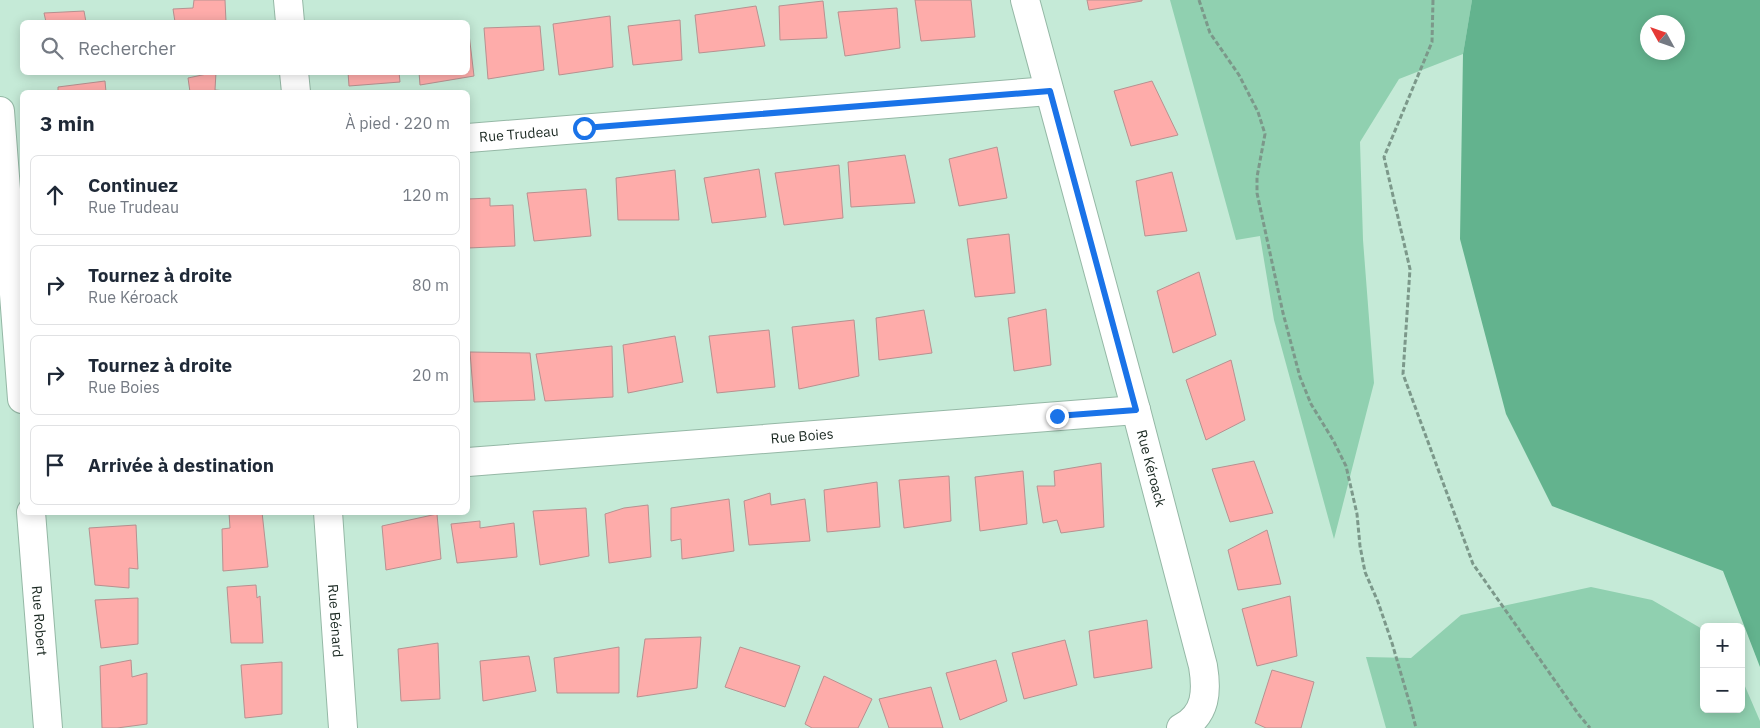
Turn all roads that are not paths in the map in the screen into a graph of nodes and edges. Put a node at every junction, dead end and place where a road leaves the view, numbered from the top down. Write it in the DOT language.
graph roads {
  1 [pos="288,0"];
  2 [pos="1025,0"];
  3 [pos="290,20"];
  4 [pos="294,75"];
  5 [pos="296,90"];
  6 [pos="1050,91"];
  7 [pos="0,111"];
  8 [pos="470,138"];
  9 [pos="20,373"];
  10 [pos="1136,410"];
  11 [pos="470,462"];
  12 [pos="31,515"];
  13 [pos="328,515"];
  14 [pos="48,728"];
  15 [pos="343,728"];
  16 [pos="1181,728"];
  1 -- 3 [label="street"];
  2 -- 6 [label="street, Rue Kéroack"];
  4 -- 5 [label="street"];
  6 -- 8 [label="street, Rue Trudeau"];
  6 -- 10 [label="street, Rue Kéroack"];
  7 -- 9 [label="street"];
  10 -- 11 [label="street, Rue Boies"];
  10 -- 16 [label="street, Rue Kéroack"];
  12 -- 14 [label="street, Rue Robert"];
  13 -- 15 [label="street, Rue Bénard"];
}
